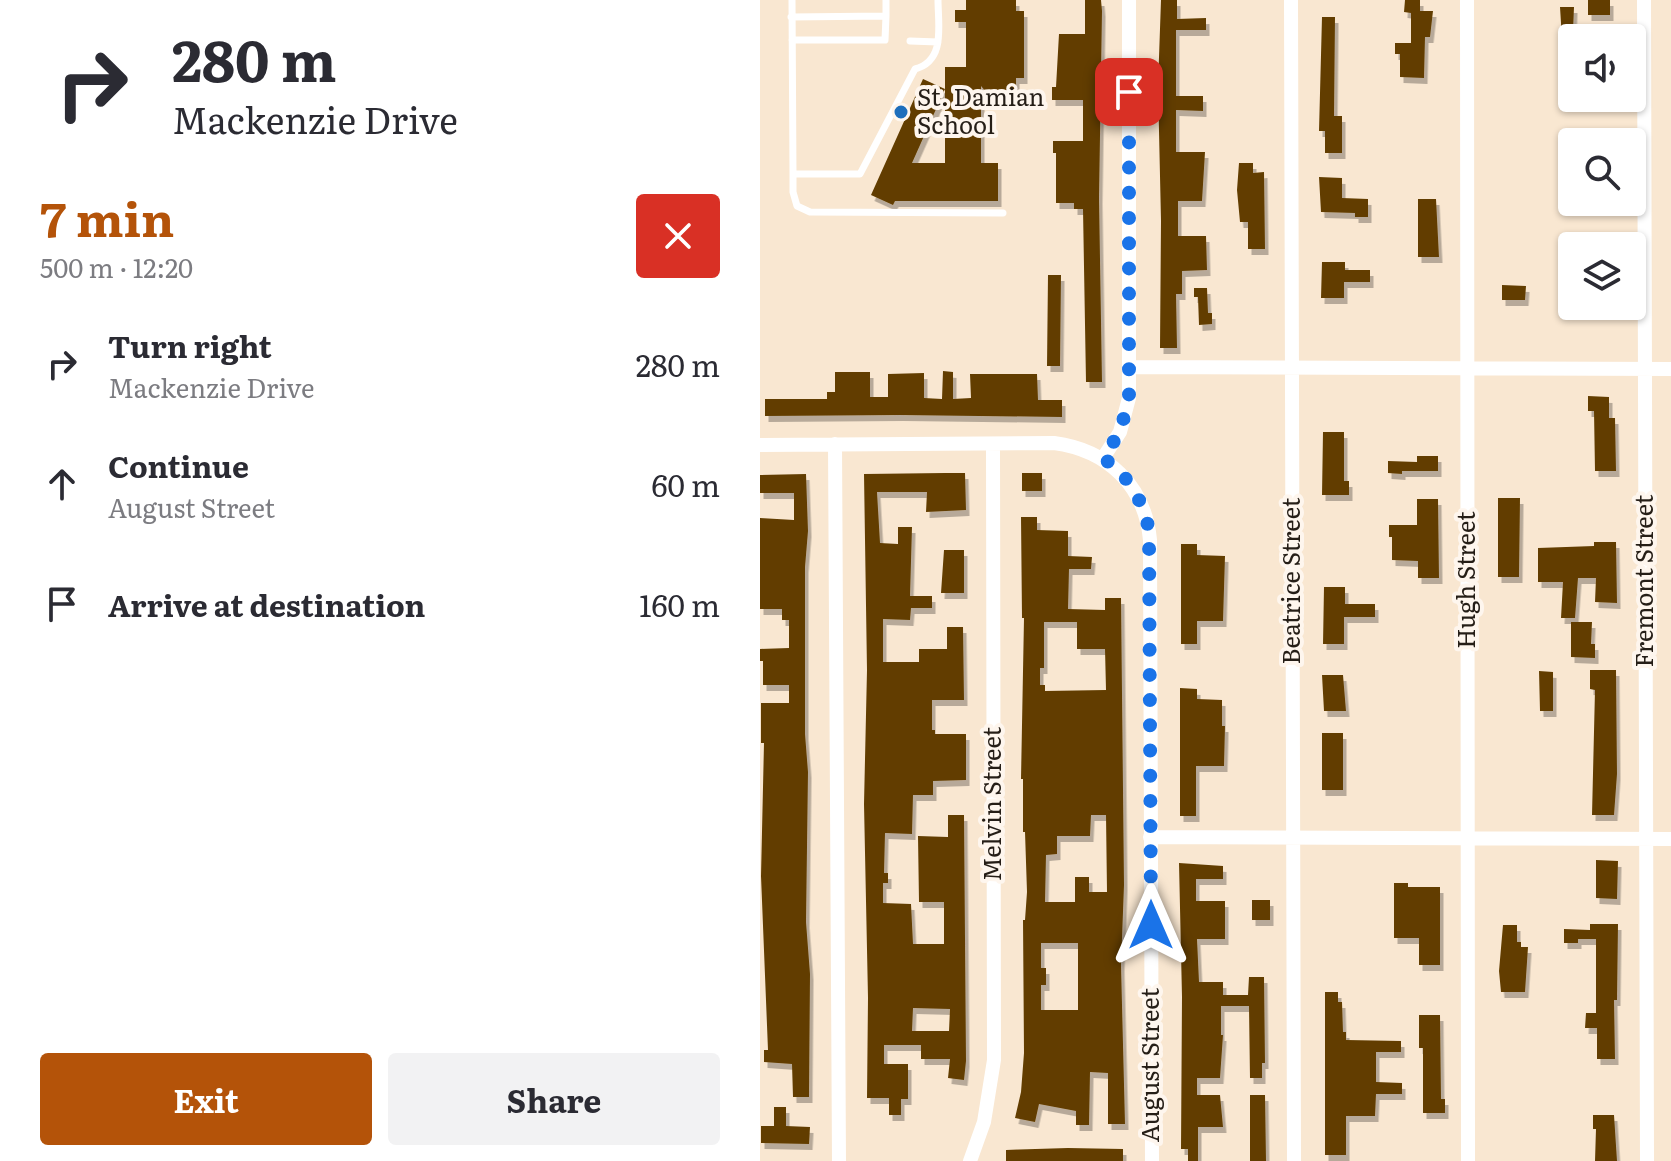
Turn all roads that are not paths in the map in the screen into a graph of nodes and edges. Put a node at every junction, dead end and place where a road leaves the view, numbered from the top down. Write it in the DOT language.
graph roads {
  1 [pos="792,0"];
  2 [pos="886,0"];
  3 [pos="938,0"];
  4 [pos="1129,0"];
  5 [pos="1291,0"];
  6 [pos="1467,0"];
  7 [pos="1644,0"];
  8 [pos="886,16"];
  9 [pos="791,17"];
  10 [pos="792,40"];
  11 [pos="910,41"];
  12 [pos="938,42"];
  13 [pos="793,174"];
  14 [pos="1003,213"];
  15 [pos="1130,367"];
  16 [pos="1291,367"];
  17 [pos="1467,368"];
  18 [pos="1645,369"];
  19 [pos="1671,369"];
  20 [pos="835,444"];
  21 [pos="993,444"];
  22 [pos="760,445"];
  23 [pos="1103,458"];
  24 [pos="1150,837"];
  25 [pos="1293,837"];
  26 [pos="1468,838"];
  27 [pos="1646,839"];
  28 [pos="1671,839"];
  29 [pos="839,1161"];
  30 [pos="970,1161"];
  31 [pos="1152,1161"];
  32 [pos="1294,1161"];
  33 [pos="1468,1161"];
  34 [pos="1647,1161"];
  1 -- 9 [label="lane"];
  2 -- 8 [label="lane"];
  3 -- 12 [label="lane"];
  4 -- 15 [label="street"];
  5 -- 16 [label="street, Beatrice Street"];
  6 -- 17 [label="street, Hugh Street"];
  7 -- 18 [label="street, Fremont Street"];
  8 -- 9 [label="lane"];
  8 -- 10 [label="lane"];
  9 -- 10 [label="lane"];
  10 -- 13 [label="lane"];
  11 -- 12 [label="lane"];
  12 -- 13 [label="lane"];
  13 -- 14 [label="lane"];
  15 -- 16 [label="street"];
  15 -- 23 [label="street"];
  16 -- 17 [label="street"];
  16 -- 25 [label="street, Beatrice Street"];
  17 -- 18 [label="street"];
  17 -- 26 [label="street, Hugh Street"];
  18 -- 19 [label="street"];
  18 -- 27 [label="street, Fremont Street"];
  20 -- 21 [label="street"];
  20 -- 22 [label="street"];
  20 -- 29 [label="street"];
  21 -- 23 [label="street"];
  21 -- 30 [label="street, Melvin Street"];
  23 -- 24 [label="street, August Street"];
  24 -- 25 [label="street"];
  24 -- 31 [label="street, August Street"];
  25 -- 26 [label="street"];
  25 -- 32 [label="street, Beatrice Street"];
  26 -- 27 [label="street"];
  26 -- 33 [label="street, Hugh Street"];
  27 -- 28 [label="street"];
  27 -- 34 [label="street, Fremont Street"];
}
